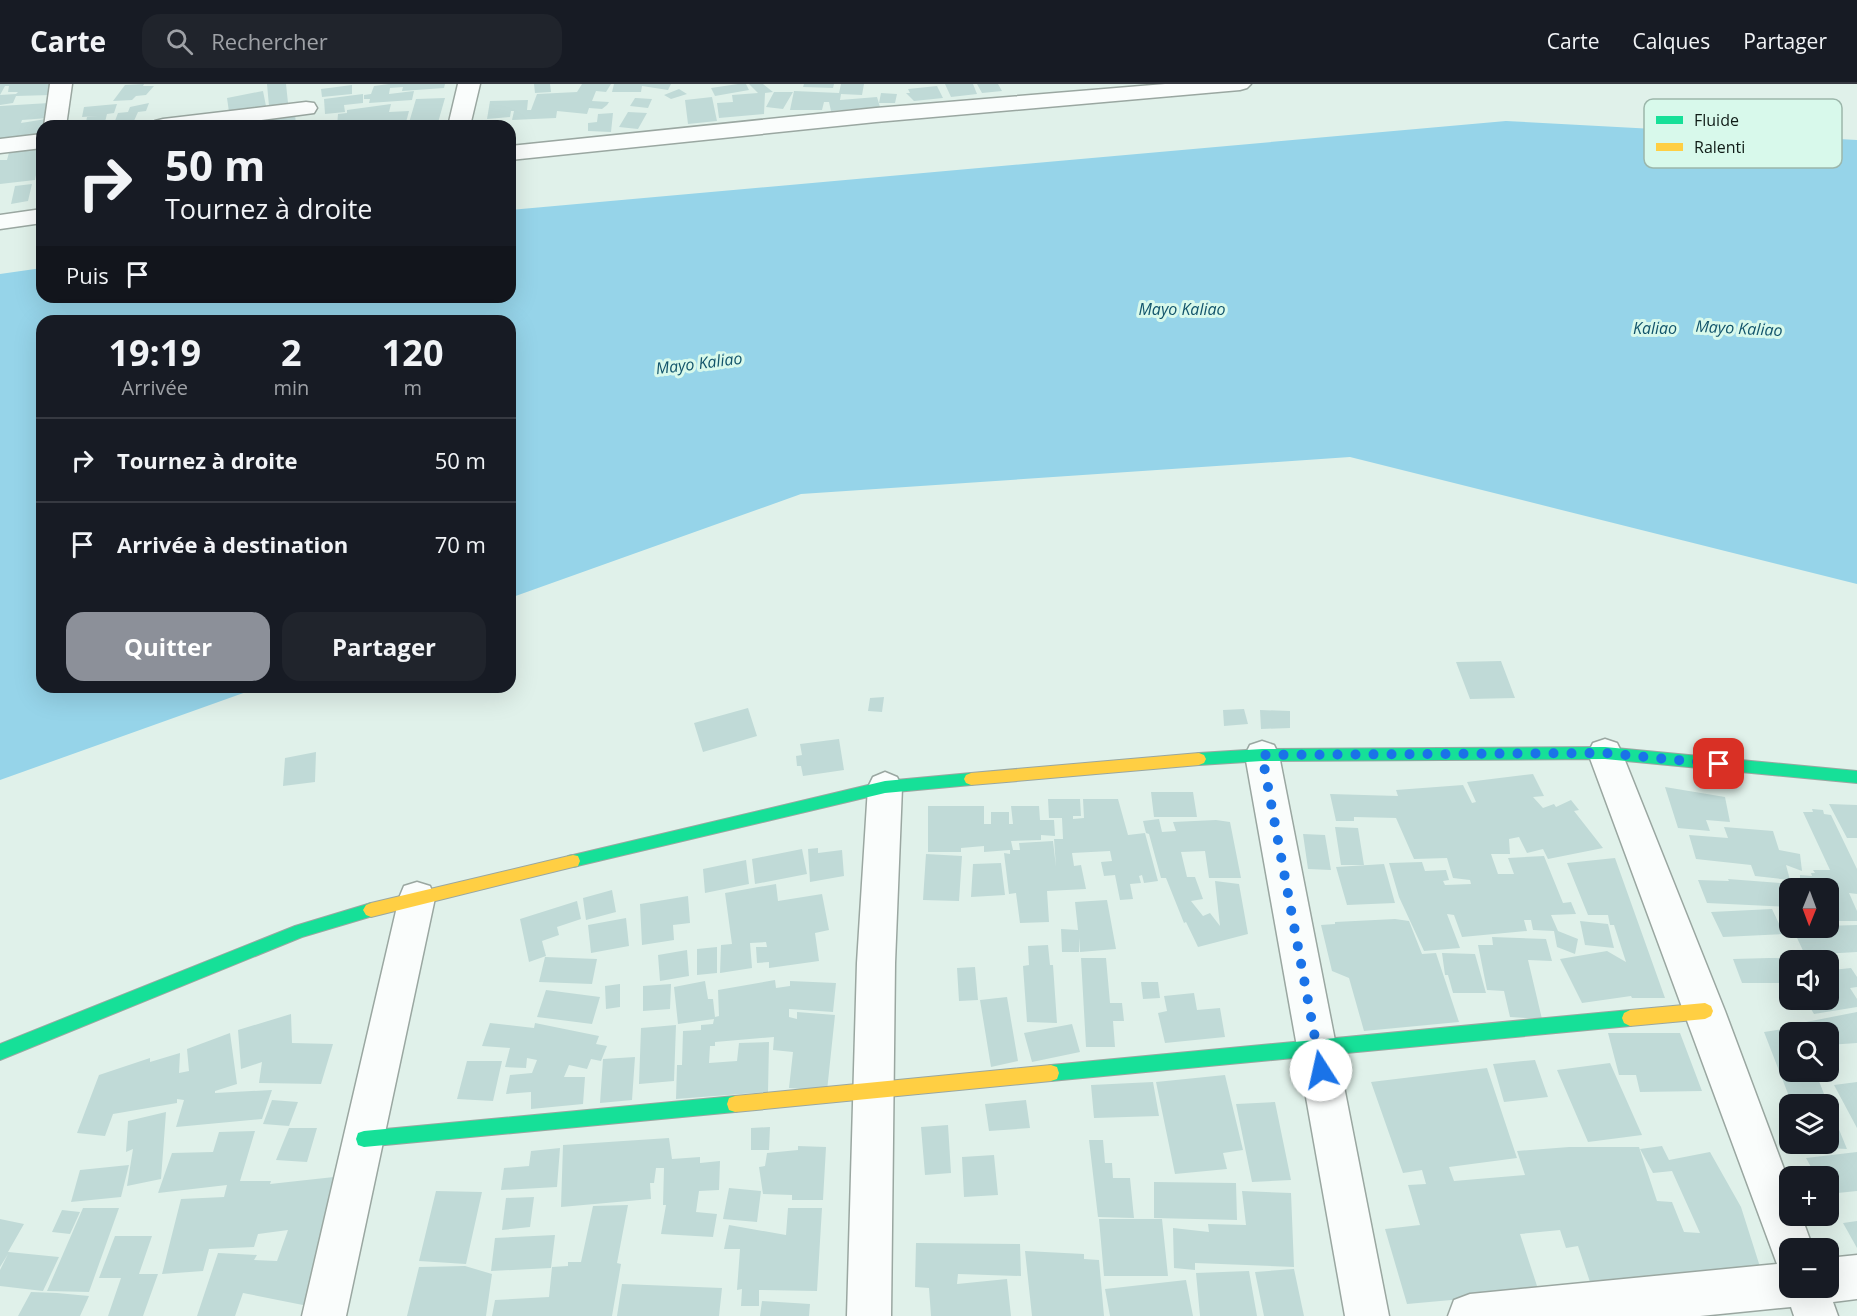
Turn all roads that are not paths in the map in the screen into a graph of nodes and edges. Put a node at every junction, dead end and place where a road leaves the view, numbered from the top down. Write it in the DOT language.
graph roads {
  1 [pos="61,84"];
  2 [pos="303,84"];
  3 [pos="469,84"];
  4 [pos="1240,84"];
  5 [pos="307,117"];
  6 [pos="56,120"];
  7 [pos="259,120"];
  8 [pos="460,120"];
  9 [pos="36,142"];
  10 [pos="0,146"];
  11 [pos="516,152"];
  12 [pos="36,217"];
  13 [pos="0,222"];
  14 [pos="1605,753"];
  15 [pos="1262,755"];
  16 [pos="1857,777"];
  17 [pos="885,787"];
  18 [pos="417,898"];
  19 [pos="1705,1011"];
  20 [pos="1317,1048"];
  21 [pos="0,1052"];
  22 [pos="875,1091"];
  23 [pos="364,1139"];
  24 [pos="1787,1238"];
  25 [pos="1857,1277"];
  26 [pos="1839,1279"];
  27 [pos="1779,1286"];
  28 [pos="1810,1298"];
  29 [pos="324,1316"];
  30 [pos="869,1316"];
  31 [pos="1367,1316"];
  32 [pos="1470,1316"];
  33 [pos="1816,1316"];
  1 -- 6 [label="street"];
  2 -- 5 [label="street"];
  3 -- 8 [label="street"];
  4 -- 11 [label="street"];
  5 -- 7 [label="street"];
  9 -- 10 [label="street"];
  12 -- 13 [label="street"];
  14 -- 15 [label="street"];
  14 -- 16 [label="street"];
  14 -- 19 [label="street"];
  15 -- 17 [label="street"];
  15 -- 20 [label="street"];
  17 -- 18 [label="street"];
  17 -- 22 [label="street"];
  18 -- 21 [label="street"];
  18 -- 23 [label="street"];
  19 -- 20 [label="street"];
  19 -- 24 [label="street"];
  20 -- 22 [label="street"];
  20 -- 31 [label="street"];
  22 -- 23 [label="street"];
  22 -- 30 [label="street"];
  23 -- 29 [label="street"];
  25 -- 26 [label="street"];
  27 -- 32 [label="street"];
  28 -- 33 [label="street"];
}
